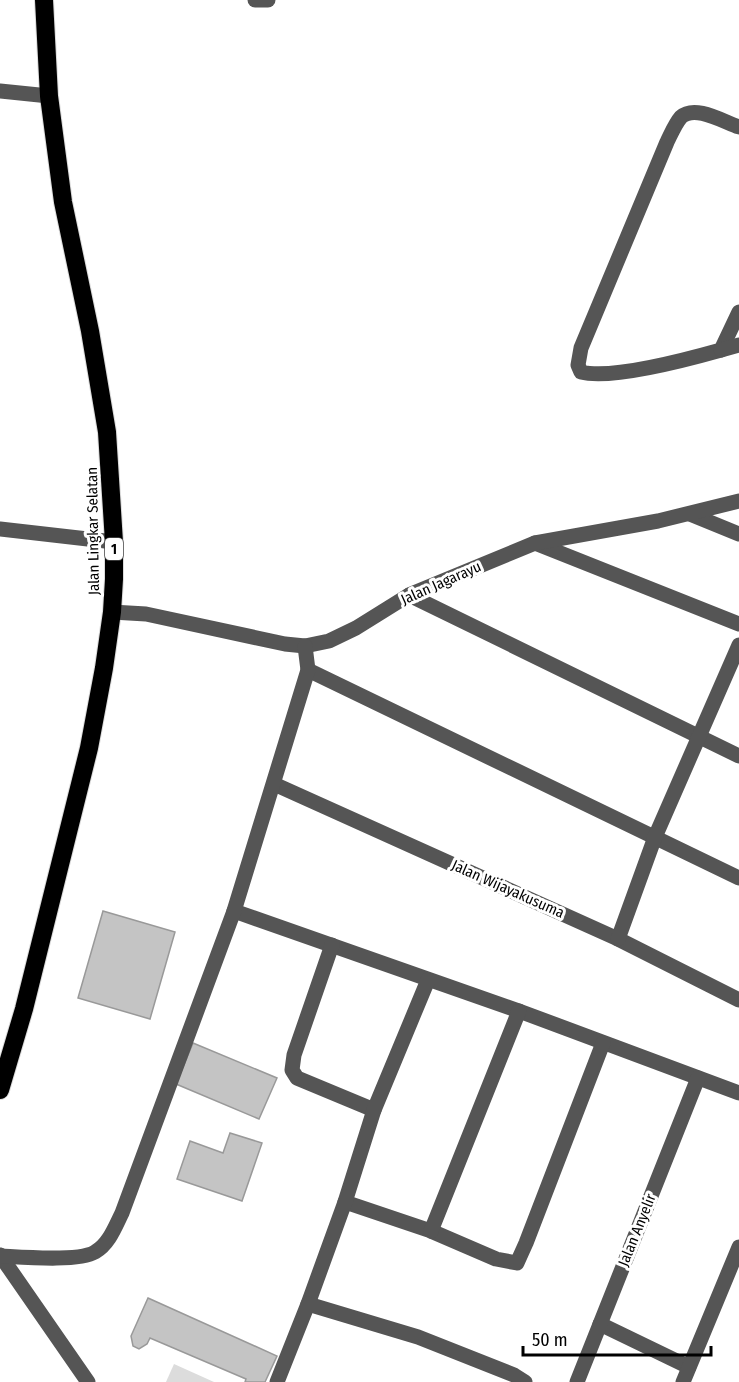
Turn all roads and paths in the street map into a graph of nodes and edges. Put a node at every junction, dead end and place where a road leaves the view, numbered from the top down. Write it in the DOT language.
graph roads {
  1 [pos="44,0"];
  2 [pos="255,0"];
  3 [pos="268,0"];
  4 [pos="0,91"];
  5 [pos="49,96"];
  6 [pos="739,127"];
  7 [pos="739,312"];
  8 [pos="739,345"];
  9 [pos="721,350"];
  10 [pos="739,501"];
  11 [pos="690,514"];
  12 [pos="0,529"];
  13 [pos="739,534"];
  14 [pos="114,542"];
  15 [pos="535,543"];
  16 [pos="409,595"];
  17 [pos="112,612"];
  18 [pos="739,624"];
  19 [pos="739,645"];
  20 [pos="305,646"];
  21 [pos="308,670"];
  22 [pos="700,738"];
  23 [pos="739,756"];
  24 [pos="274,784"];
  25 [pos="655,837"];
  26 [pos="739,878"];
  27 [pos="234,911"];
  28 [pos="618,939"];
  29 [pos="332,945"];
  30 [pos="428,980"];
  31 [pos="739,1000"];
  32 [pos="519,1011"];
  33 [pos="603,1043"];
  34 [pos="698,1078"];
  35 [pos="0,1090"];
  36 [pos="739,1093"];
  37 [pos="374,1110"];
  38 [pos="345,1202"];
  39 [pos="431,1231"];
  40 [pos="739,1247"];
  41 [pos="0,1256"];
  42 [pos="308,1304"];
  43 [pos="600,1324"];
  44 [pos="689,1367"];
  45 [pos="88,1382"];
  46 [pos="277,1382"];
  47 [pos="525,1382"];
  48 [pos="577,1382"];
  49 [pos="683,1382"];
  1 -- 5 [label="highway, Jalan Lingkar Selatan / 1"];
  2 -- 3 [label="street"];
  4 -- 5 [label="street"];
  5 -- 14 [label="highway, Jalan Lingkar Selatan / 1"];
  6 -- 9 [label="street"];
  7 -- 9 [label="street"];
  8 -- 9 [label="street"];
  10 -- 11 [label="street, Jalan Jagarayu"];
  11 -- 13 [label="street"];
  11 -- 15 [label="street, Jalan Jagarayu"];
  12 -- 14 [label="street"];
  14 -- 17 [label="highway, Jalan Lingkar Selatan / 1"];
  15 -- 16 [label="street, Jalan Jagarayu"];
  15 -- 18 [label="street"];
  16 -- 20 [label="street, Jalan Jagarayu"];
  16 -- 22 [label="street"];
  17 -- 20 [label="street, Jalan Jagarayu"];
  17 -- 35 [label="highway, Jalan Lingkar Selatan / 1"];
  19 -- 22 [label="street"];
  20 -- 21 [label="street"];
  21 -- 24 [label="street"];
  21 -- 25 [label="street"];
  22 -- 23 [label="street"];
  22 -- 25 [label="street"];
  24 -- 27 [label="street"];
  24 -- 28 [label="street, Jalan Wijayakusuma"];
  25 -- 26 [label="street"];
  25 -- 28 [label="street"];
  27 -- 29 [label="street"];
  27 -- 41 [label="street"];
  28 -- 31 [label="street, Jalan Wijayakusuma"];
  29 -- 30 [label="street"];
  29 -- 37 [label="street"];
  30 -- 32 [label="street"];
  30 -- 37 [label="street"];
  32 -- 33 [label="street"];
  32 -- 39 [label="street"];
  33 -- 34 [label="street"];
  33 -- 39 [label="street"];
  34 -- 36 [label="street"];
  34 -- 43 [label="street, Jalan Anyelir"];
  37 -- 38 [label="street"];
  38 -- 39 [label="street"];
  38 -- 42 [label="street"];
  40 -- 44 [label="street"];
  41 -- 45 [label="street"];
  42 -- 46 [label="street"];
  42 -- 47 [label="street"];
  43 -- 44 [label="street"];
  43 -- 48 [label="street, Jalan Anyelir"];
  44 -- 49 [label="street"];
}
